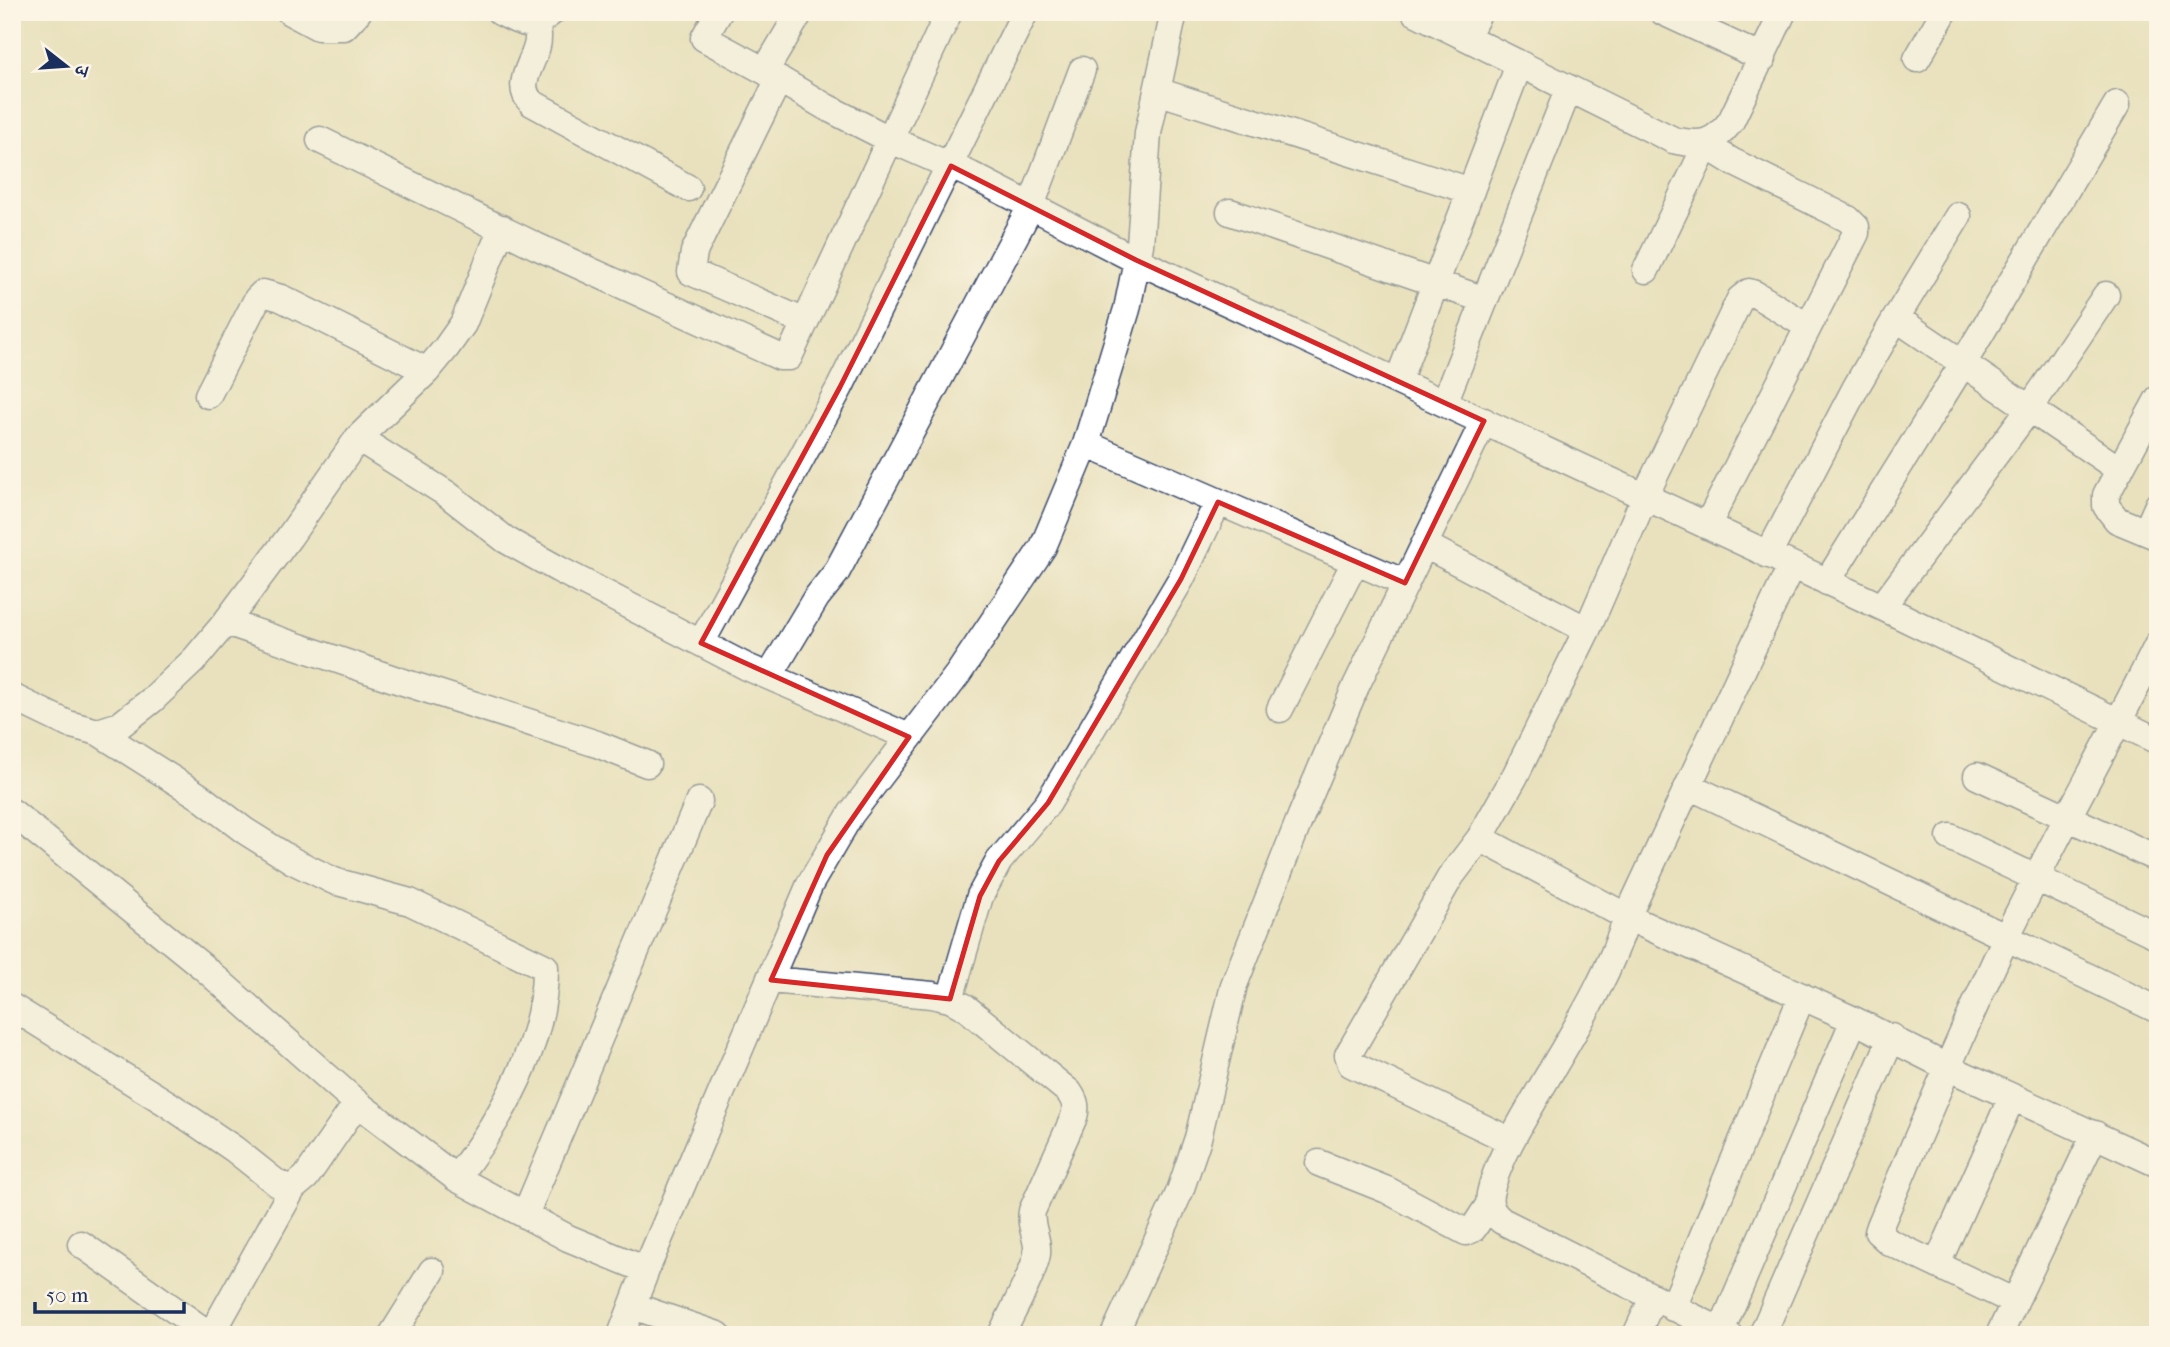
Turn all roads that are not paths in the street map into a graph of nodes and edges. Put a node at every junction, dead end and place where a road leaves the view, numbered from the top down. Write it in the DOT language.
graph roads {
  1 [pos="290,12"];
  2 [pos="358,12"];
  3 [pos="500,12"];
  4 [pos="719,12"];
  5 [pos="800,12"];
  6 [pos="949,12"];
  7 [pos="1025,12"];
  8 [pos="1174,12"];
  9 [pos="1415,12"];
  10 [pos="1479,12"];
  11 [pos="1663,12"];
  12 [pos="1783,12"];
  13 [pos="1944,12"];
  14 [pos="545,18"];
  15 [pos="1466,37"];
  16 [pos="1763,58"];
  17 [pos="1917,59"];
  18 [pos="1519,65"];
  19 [pos="1082,70"];
  20 [pos="772,75"];
  21 [pos="1569,88"];
  22 [pos="1157,91"];
  23 [pos="2117,104"];
  24 [pos="889,139"];
  25 [pos="320,140"];
  26 [pos="1708,142"];
  27 [pos="951,166"];
  28 [pos="688,188"];
  29 [pos="1471,191"];
  30 [pos="1031,206"];
  31 [pos="1230,212"];
  32 [pos="1958,216"];
  33 [pos="502,228"];
  34 [pos="1136,260"];
  35 [pos="1646,270"];
  36 [pos="1436,283"];
  37 [pos="2106,295"];
  38 [pos="1485,300"];
  39 [pos="1896,318"];
  40 [pos="805,322"];
  41 [pos="1807,326"];
  42 [pos="1964,362"];
  43 [pos="427,371"];
  44 [pos="1398,381"];
  45 [pos="208,395"];
  46 [pos="2158,399"];
  47 [pos="1444,403"];
  48 [pos="2030,408"];
  49 [pos="1484,421"];
  50 [pos="358,438"];
  51 [pos="1086,444"];
  52 [pos="2120,470"];
  53 [pos="1645,496"];
  54 [pos="1218,502"];
  55 [pos="2158,505"];
  56 [pos="1707,526"];
  57 [pos="2152,534"];
  58 [pos="1425,545"];
  59 [pos="1779,561"];
  60 [pos="1355,562"];
  61 [pos="1827,582"];
  62 [pos="1405,583"];
  63 [pos="1882,607"];
  64 [pos="226,622"];
  65 [pos="1587,630"];
  66 [pos="701,643"];
  67 [pos="2158,644"];
  68 [pos="770,675"];
  69 [pos="12,697"];
  70 [pos="1280,709"];
  71 [pos="2119,723"];
  72 [pos="98,732"];
  73 [pos="909,737"];
  74 [pos="2158,741"];
  75 [pos="647,764"];
  76 [pos="1978,776"];
  77 [pos="1689,786"];
  78 [pos="699,800"];
  79 [pos="12,812"];
  80 [pos="2067,819"];
  81 [pos="1950,837"];
  82 [pos="1480,838"];
  83 [pos="2158,859"];
  84 [pos="2036,878"];
  85 [pos="1627,917"];
  86 [pos="2158,936"];
  87 [pos="2006,939"];
  88 [pos="771,980"];
  89 [pos="1802,996"];
  90 [pos="950,999"];
  91 [pos="12,1007"];
  92 [pos="2158,1010"];
  93 [pos="1854,1020"];
  94 [pos="1892,1037"];
  95 [pos="1947,1067"];
  96 [pos="2012,1097"];
  97 [pos="357,1103"];
  98 [pos="2095,1134"];
  99 [pos="1511,1141"];
  100 [pos="1319,1163"];
  101 [pos="2158,1164"];
  102 [pos="456,1178"];
  103 [pos="293,1188"];
  104 [pos="1490,1203"];
  105 [pos="525,1215"];
  106 [pos="81,1244"];
  107 [pos="1937,1264"];
  108 [pos="646,1270"];
  109 [pos="432,1271"];
  110 [pos="2015,1302"];
  111 [pos="1663,1303"];
  112 [pos="634,1306"];
  113 [pos="1725,1333"];
  114 [pos="211,1335"];
  115 [pos="392,1335"];
  116 [pos="621,1335"];
  117 [pos="718,1335"];
  118 [pos="1001,1335"];
  119 [pos="1114,1335"];
  120 [pos="1636,1335"];
  121 [pos="1762,1335"];
  122 [pos="1999,1335"];
  1 -- 2 [label="street"];
  3 -- 14 [label="street"];
  4 -- 20 [label="street"];
  5 -- 20 [label="street"];
  6 -- 24 [label="street"];
  7 -- 27 [label="street"];
  8 -- 22 [label="street"];
  9 -- 15 [label="street"];
  10 -- 15 [label="street"];
  11 -- 16 [label="street"];
  12 -- 16 [label="street"];
  13 -- 17 [label="street"];
  14 -- 28 [label="street"];
  15 -- 18 [label="street"];
  16 -- 26 [label="street"];
  18 -- 21 [label="street"];
  18 -- 29 [label="street"];
  19 -- 30 [label="street"];
  20 -- 24 [label="street"];
  20 -- 40 [label="street"];
  21 -- 26 [label="street"];
  21 -- 38 [label="street"];
  22 -- 29 [label="street"];
  22 -- 34 [label="street"];
  23 -- 42 [label="street"];
  24 -- 27 [label="street"];
  24 -- 40 [label="street"];
  25 -- 33 [label="street"];
  26 -- 35 [label="street"];
  26 -- 41 [label="street"];
  27 -- 30 [label="street"];
  27 -- 66 [label="street"];
  29 -- 36 [label="street"];
  30 -- 34 [label="street"];
  30 -- 68 [label="street"];
  31 -- 36 [label="street"];
  32 -- 39 [label="street"];
  33 -- 40 [label="street"];
  33 -- 43 [label="street"];
  34 -- 44 [label="street"];
  34 -- 51 [label="street"];
  36 -- 38 [label="street"];
  36 -- 44 [label="street"];
  37 -- 48 [label="street"];
  38 -- 47 [label="street"];
  39 -- 42 [label="street"];
  39 -- 59 [label="street"];
  41 -- 53 [label="street"];
  41 -- 56 [label="street"];
  42 -- 48 [label="street"];
  42 -- 61 [label="street"];
  43 -- 45 [label="street"];
  43 -- 50 [label="street"];
  44 -- 47 [label="street"];
  46 -- 52 [label="street"];
  47 -- 49 [label="street"];
  48 -- 52 [label="street"];
  48 -- 63 [label="street"];
  49 -- 53 [label="street"];
  49 -- 58 [label="street"];
  50 -- 64 [label="street"];
  50 -- 66 [label="street"];
  51 -- 54 [label="street"];
  51 -- 73 [label="street"];
  52 -- 57 [label="street"];
  53 -- 56 [label="street"];
  53 -- 65 [label="street"];
  54 -- 60 [label="street"];
  54 -- 90 [label="street"];
  55 -- 57 [label="street"];
  56 -- 59 [label="street"];
  58 -- 62 [label="street"];
  58 -- 65 [label="street"];
  59 -- 61 [label="street"];
  59 -- 77 [label="street"];
  60 -- 62 [label="street"];
  60 -- 70 [label="street"];
  61 -- 63 [label="street"];
  62 -- 119 [label="street"];
  63 -- 71 [label="street"];
  64 -- 72 [label="street"];
  64 -- 75 [label="street"];
  65 -- 82 [label="street"];
  66 -- 68 [label="street"];
  67 -- 71 [label="street"];
  68 -- 73 [label="street"];
  69 -- 72 [label="street"];
  71 -- 74 [label="street"];
  71 -- 80 [label="street"];
  72 -- 102 [label="street"];
  73 -- 88 [label="street"];
  76 -- 80 [label="street"];
  77 -- 85 [label="street"];
  77 -- 87 [label="street"];
  78 -- 105 [label="street"];
  79 -- 97 [label="street"];
  80 -- 83 [label="street"];
  80 -- 84 [label="street"];
  81 -- 84 [label="street"];
  82 -- 85 [label="street"];
  82 -- 99 [label="street"];
  84 -- 86 [label="street"];
  84 -- 87 [label="street"];
  85 -- 89 [label="street"];
  85 -- 99 [label="street"];
  87 -- 92 [label="street"];
  87 -- 95 [label="street"];
  88 -- 90 [label="street"];
  88 -- 108 [label="street"];
  89 -- 93 [label="street"];
  89 -- 111 [label="street"];
  90 -- 118 [label="street"];
  91 -- 103 [label="street"];
  93 -- 94 [label="street"];
  93 -- 113 [label="street"];
  94 -- 95 [label="street"];
  94 -- 121 [label="street"];
  95 -- 96 [label="street"];
  95 -- 107 [label="street"];
  96 -- 98 [label="street"];
  96 -- 107 [label="street"];
  97 -- 102 [label="street"];
  97 -- 103 [label="street"];
  98 -- 101 [label="street"];
  98 -- 110 [label="street"];
  99 -- 104 [label="street"];
  100 -- 104 [label="street"];
  102 -- 105 [label="street"];
  103 -- 114 [label="street"];
  104 -- 111 [label="street"];
  105 -- 108 [label="street"];
  106 -- 114 [label="street"];
  107 -- 110 [label="street"];
  108 -- 112 [label="street"];
  109 -- 115 [label="street"];
  110 -- 122 [label="street"];
  111 -- 113 [label="street"];
  111 -- 120 [label="street"];
  112 -- 116 [label="street"];
  112 -- 117 [label="street"];
}
